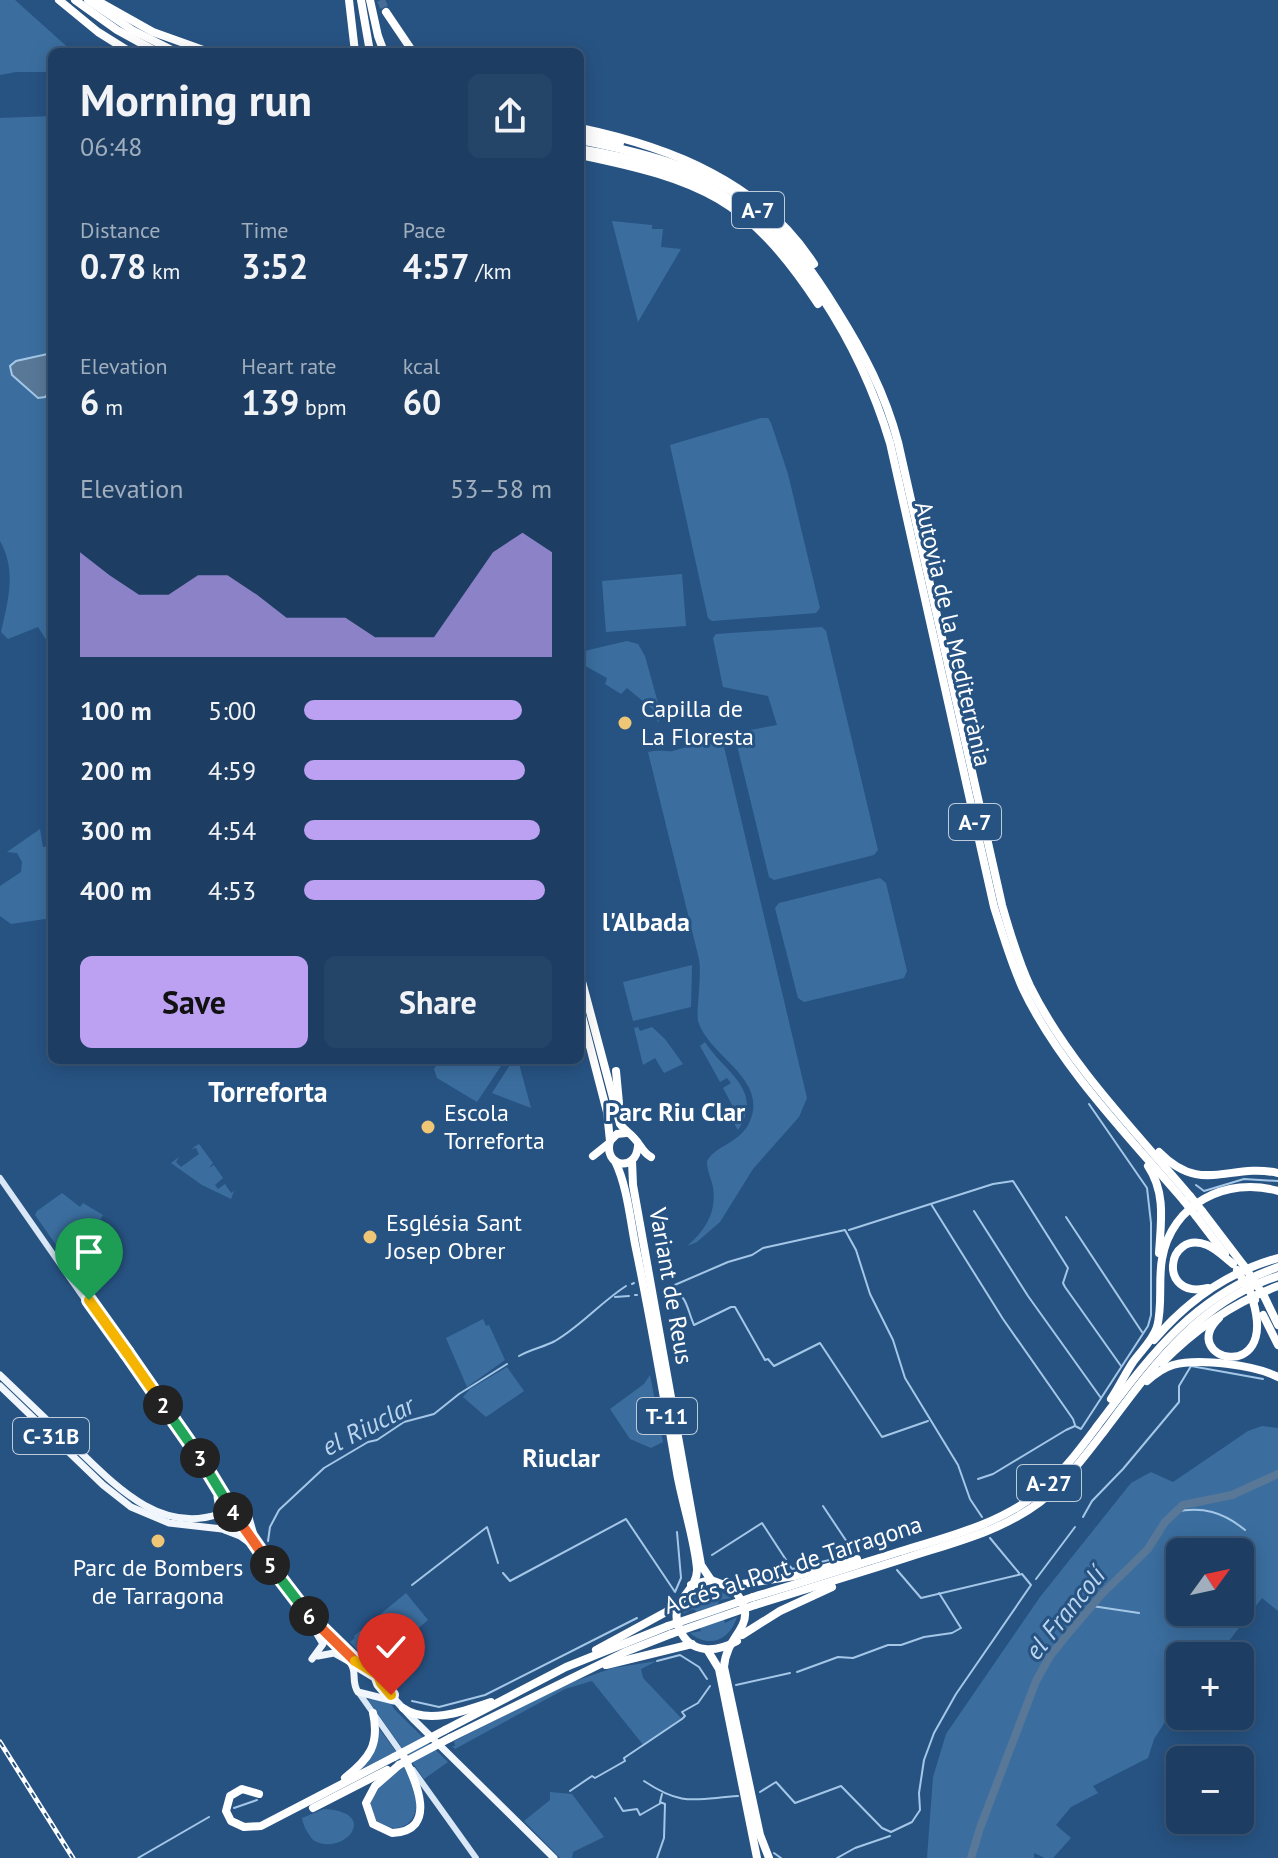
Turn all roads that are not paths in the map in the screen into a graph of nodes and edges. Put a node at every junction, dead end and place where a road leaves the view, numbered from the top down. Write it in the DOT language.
graph roads {
  1 [pos="59,0"];
  2 [pos="75,0"];
  3 [pos="88,0"];
  4 [pos="96,0"];
  5 [pos="349,0"];
  6 [pos="361,0"];
  7 [pos="371,4"];
  8 [pos="386,12"];
  9 [pos="124,48"];
  10 [pos="150,48"];
  11 [pos="168,48"];
  12 [pos="198,48"];
  13 [pos="355,48"];
  14 [pos="369,48"];
  15 [pos="383,48"];
  16 [pos="410,48"];
  17 [pos="584,129"];
  18 [pos="584,135"];
  19 [pos="584,141"];
  20 [pos="584,150"];
  21 [pos="679,157"];
  22 [pos="584,158"];
  23 [pos="871,366"];
  24 [pos="873,393"];
  25 [pos="584,991"];
  26 [pos="584,1025"];
  27 [pos="584,1033"];
  28 [pos="591,1055"];
  29 [pos="616,1071"];
  30 [pos="612,1112"];
  31 [pos="624,1130"];
  32 [pos="1140,1137"];
  33 [pos="609,1142"];
  34 [pos="638,1145"];
  35 [pos="1138,1147"];
  36 [pos="634,1159"];
  37 [pos="614,1160"];
  38 [pos="1278,1173"];
  39 [pos="0,1175"];
  40 [pos="628,1187"];
  41 [pos="1278,1191"];
  42 [pos="1187,1198"];
  43 [pos="1278,1258"];
  44 [pos="1238,1267"];
  45 [pos="1278,1267"];
  46 [pos="1278,1276"];
  47 [pos="1216,1285"];
  48 [pos="1278,1286"];
  49 [pos="1246,1290"];
  50 [pos="1259,1296"];
  51 [pos="1160,1300"];
  52 [pos="1239,1304"];
  53 [pos="1278,1313"];
  54 [pos="651,1325"];
  55 [pos="1278,1325"];
  56 [pos="1278,1345"];
  57 [pos="652,1353"];
  58 [pos="0,1375"];
  59 [pos="1278,1377"];
  60 [pos="1146,1382"];
  61 [pos="0,1386"];
  62 [pos="1119,1388"];
  63 [pos="1102,1434"];
  64 [pos="1076,1454"];
  65 [pos="693,1488"];
  66 [pos="219,1491"];
  67 [pos="232,1506"];
  68 [pos="217,1513"];
  69 [pos="692,1515"];
  70 [pos="246,1523"];
  71 [pos="228,1531"];
  72 [pos="258,1549"];
  73 [pos="906,1554"];
  74 [pos="697,1557"];
  75 [pos="711,1580"];
  76 [pos="689,1586"];
  77 [pos="729,1586"];
  78 [pos="298,1601"];
  79 [pos="675,1604"];
  80 [pos="669,1630"];
  81 [pos="733,1643"];
  82 [pos="337,1645"];
  83 [pos="690,1646"];
  84 [pos="707,1651"];
  85 [pos="581,1661"];
  86 [pos="351,1663"];
  87 [pos="367,1669"];
  88 [pos="586,1670"];
  89 [pos="356,1675"];
  90 [pos="724,1679"];
  91 [pos="381,1683"];
  92 [pos="532,1685"];
  93 [pos="359,1693"];
  94 [pos="371,1696"];
  95 [pos="402,1703"];
  96 [pos="373,1713"];
  97 [pos="447,1734"];
  98 [pos="399,1759"];
  99 [pos="332,1789"];
  100 [pos="259,1794"];
  101 [pos="313,1808"];
  102 [pos="759,1843"];
  103 [pos="476,1858"];
  104 [pos="554,1858"];
  105 [pos="757,1858"];
  106 [pos="769,1858"];
  1 -- 9 [label="highway"];
  2 -- 10 [label="highway"];
  3 -- 11 [label="highway"];
  4 -- 12 [label="highway"];
  5 -- 13 [label="highway"];
  6 -- 14 [label="highway"];
  7 -- 15 [label="highway"];
  8 -- 16 [label="highway"];
  17 -- 21 [label="highway"];
  18 -- 21 [label="highway"];
  19 -- 23 [label="highway, Autovia de la Mediterrània / A-7"];
  20 -- 24 [label="highway, Autovia de la Mediterrània / A-7"];
  21 -- 23 [label="highway"];
  22 -- 24 [label="highway"];
  23 -- 32 [label="highway, Autovia de la Mediterrània / A-7"];
  24 -- 35 [label="highway, Autovia de la Mediterrània / A-7"];
  25 -- 30 [label="highway, T-11"];
  26 -- 28 [label="highway, T-11"];
  27 -- 28 [label="highway"];
  28 -- 30 [label="highway, T-11"];
  29 -- 31 [label="highway"];
  30 -- 31 [label="highway, T-11"];
  30 -- 33 [label="highway, T-11"];
  31 -- 33 [label="highway"];
  31 -- 34 [label="highway, T-11"];
  32 -- 38 [label="highway"];
  32 -- 42 [label="highway, Autovia de la Mediterrània / A-7"];
  33 -- 37 [label="highway, T-11"];
  33 -- 37 [label="highway"];
  34 -- 36 [label="highway, T-11"];
  34 -- 36 [label="highway"];
  35 -- 42 [label="highway, Autovia de la Mediterrània / A-7"];
  35 -- 51 [label="highway"];
  36 -- 37 [label="highway"];
  36 -- 40 [label="highway, T-11"];
  37 -- 40 [label="highway, T-11"];
  39 -- 66 [label="main road"];
  40 -- 54 [label="highway, Variant de Reus / T-11"];
  40 -- 69 [label="highway, Variant de Reus / T-11"];
  41 -- 51 [label="highway"];
  42 -- 44 [label="highway, Autovia de la Mediterrània / A-7, bridge"];
  43 -- 47 [label="highway"];
  44 -- 47 [label="highway"];
  44 -- 49 [label="highway, Autovia de la Mediterrània / A-7, bridge"];
  44 -- 50 [label="highway, Autovia de la Mediterrània / A-7, bridge"];
  45 -- 64 [label="highway, Accés al Port de Tarragona / A-27"];
  46 -- 49 [label="highway, A-27"];
  47 -- 62 [label="highway"];
  48 -- 52 [label="highway"];
  49 -- 50 [label="highway, Autovia de la Mediterrània, bridge"];
  49 -- 63 [label="highway, Accés al Port de Tarragona / A-27"];
  50 -- 52 [label="highway"];
  50 -- 53 [label="highway"];
  50 -- 55 [label="highway, Autovia de la Mediterrània / A-7"];
  50 -- 56 [label="highway, Autovia de la Mediterrània / A-7"];
  51 -- 62 [label="highway"];
  52 -- 60 [label="highway"];
  54 -- 57 [label="highway"];
  54 -- 74 [label="highway, Variant de Reus / T-11"];
  58 -- 68 [label="main road, C-31B"];
  59 -- 60 [label="highway"];
  60 -- 63 [label="highway"];
  61 -- 71 [label="main road, C-31B"];
  62 -- 64 [label="highway"];
  63 -- 73 [label="highway, Accés al Port de Tarragona / A-27"];
  64 -- 73 [label="highway, Accés al Port de Tarragona / A-27"];
  65 -- 69 [label="highway"];
  66 -- 67 [label="main road"];
  66 -- 68 [label="main road"];
  67 -- 68 [label="main road"];
  67 -- 70 [label="main road"];
  67 -- 70 [label="main road"];
  68 -- 71 [label="main road"];
  69 -- 74 [label="highway, Variant de Reus / T-11"];
  70 -- 71 [label="main road"];
  70 -- 72 [label="main road"];
  71 -- 72 [label="main road"];
  72 -- 78 [label="main road"];
  73 -- 77 [label="highway"];
  73 -- 80 [label="highway, Accés al Port de Tarragona / A-27, bridge"];
  73 -- 81 [label="highway"];
  74 -- 75 [label="highway, Variant de Reus / T-11"];
  74 -- 76 [label="highway, T-11"];
  74 -- 77 [label="highway"];
  75 -- 76 [label="highway"];
  75 -- 77 [label="highway"];
  76 -- 79 [label="highway"];
  76 -- 83 [label="highway, T-11"];
  77 -- 81 [label="highway"];
  78 -- 82 [label="main road"];
  78 -- 86 [label="main road"];
  79 -- 83 [label="highway"];
  79 -- 85 [label="highway"];
  80 -- 85 [label="highway, Accés al Port de Tarragona / A-27"];
  80 -- 88 [label="highway, Accés al Port de Tarragona / A-27"];
  81 -- 84 [label="highway"];
  81 -- 90 [label="highway"];
  82 -- 86 [label="main road"];
  82 -- 87 [label="main road"];
  83 -- 84 [label="highway"];
  83 -- 88 [label="highway"];
  83 -- 90 [label="highway"];
  84 -- 90 [label="highway"];
  85 -- 92 [label="highway, Accés al Port de Tarragona / A-27"];
  86 -- 89 [label="main road"];
  87 -- 89 [label="main road"];
  87 -- 91 [label="main road"];
  88 -- 97 [label="highway, Accés al Port de Tarragona / A-27"];
  89 -- 93 [label="main road"];
  90 -- 102 [label="highway"];
  91 -- 94 [label="main road"];
  91 -- 95 [label="main road"];
  92 -- 95 [label="highway"];
  92 -- 97 [label="highway, Accés al Port de Tarragona / A-27"];
  93 -- 94 [label="main road"];
  93 -- 96 [label="main road"];
  94 -- 95 [label="main road"];
  95 -- 104 [label="main road"];
  96 -- 98 [label="main road"];
  96 -- 99 [label="highway"];
  97 -- 98 [label="highway, Accés al Port de Tarragona / A-27, bridge"];
  98 -- 98 [label="highway"];
  98 -- 99 [label="highway, Accés al Port de Tarragona / A-27"];
  98 -- 101 [label="highway, Accés al Port de Tarragona / A-27"];
  98 -- 103 [label="main road"];
  99 -- 100 [label="highway, Accés al Port de Tarragona / A-27"];
  102 -- 105 [label="highway"];
  102 -- 106 [label="highway"];
}
